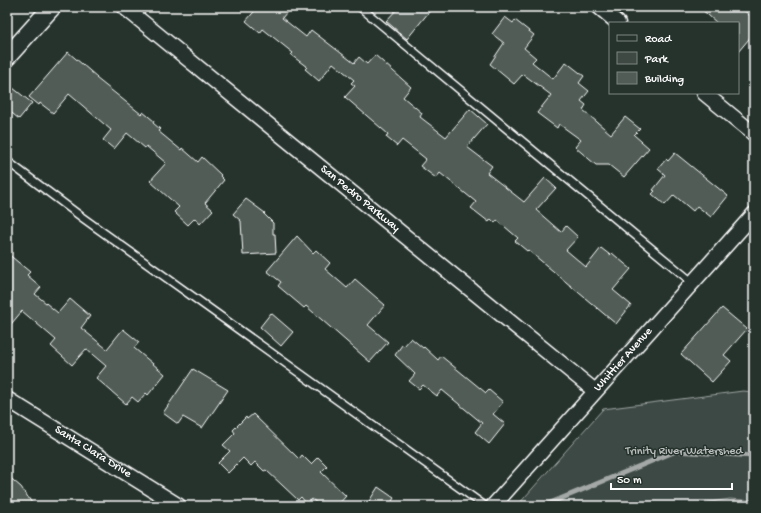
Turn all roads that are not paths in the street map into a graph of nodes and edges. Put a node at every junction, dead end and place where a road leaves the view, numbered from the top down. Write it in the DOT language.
graph roads {
  1 [pos="52,7"];
  2 [pos="124,7"];
  3 [pos="360,7"];
  4 [pos="599,7"];
  5 [pos="617,22"];
  6 [pos="7,57"];
  7 [pos="705,94"];
  8 [pos="754,134"];
  9 [pos="7,161"];
  10 [pos="754,214"];
  11 [pos="692,283"];
  12 [pos="595,391"];
  13 [pos="7,399"];
  14 [pos="179,506"];
  15 [pos="485,506"];
  16 [pos="493,506"];
  1 -- 6 [label="street"];
  2 -- 12 [label="street, San Pedro Parkway"];
  3 -- 11 [label="lane"];
  4 -- 5 [label="street"];
  7 -- 8 [label="street"];
  9 -- 15 [label="lane"];
  10 -- 11 [label="street, Whittier Avenue"];
  11 -- 12 [label="street, Whittier Avenue"];
  12 -- 16 [label="street, Whittier Avenue"];
  13 -- 14 [label="street, Santa Clara Drive"];
}
